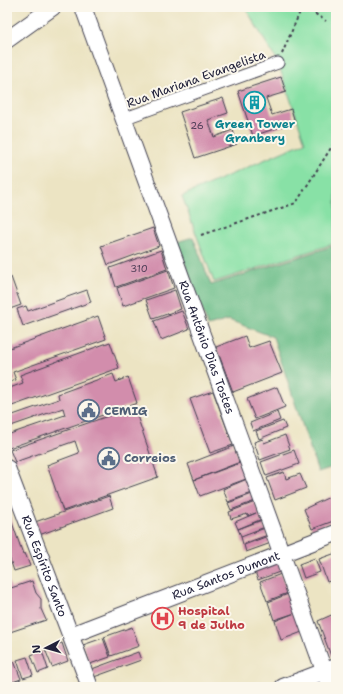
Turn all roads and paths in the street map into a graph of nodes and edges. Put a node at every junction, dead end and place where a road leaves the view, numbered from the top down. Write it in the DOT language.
graph roads {
  1 [pos="53,7"];
  2 [pos="83,7"];
  3 [pos="303,7"];
  4 [pos="326,21"];
  5 [pos="7,40"];
  6 [pos="278,62"];
  7 [pos="123,119"];
  8 [pos="336,140"];
  9 [pos="201,235"];
  10 [pos="7,468"];
  11 [pos="336,533"];
  12 [pos="282,554"];
  13 [pos="70,635"];
  14 [pos="330,669"];
  15 [pos="90,687"];
  16 [pos="283,687"];
  17 [pos="330,687"];
  1 -- 5 [label="street"];
  2 -- 7 [label="street, Rua Antônio Dias Tostes"];
  3 -- 4 [label="path"];
  3 -- 6 [label="path"];
  6 -- 7 [label="street, Rua Mariana Evangelista"];
  7 -- 12 [label="street, Rua Antônio Dias Tostes"];
  8 -- 9 [label="path"];
  10 -- 13 [label="street, Rua Espírito Santo"];
  11 -- 12 [label="street, Rua Santos Dumont"];
  12 -- 13 [label="street, Rua Santos Dumont"];
  12 -- 14 [label="street, Rua Antônio Dias Tostes"];
  13 -- 15 [label="street, Rua Espírito Santo"];
  14 -- 16 [label="street"];
  14 -- 17 [label="street, Rua Antônio Dias Tostes"];
}
